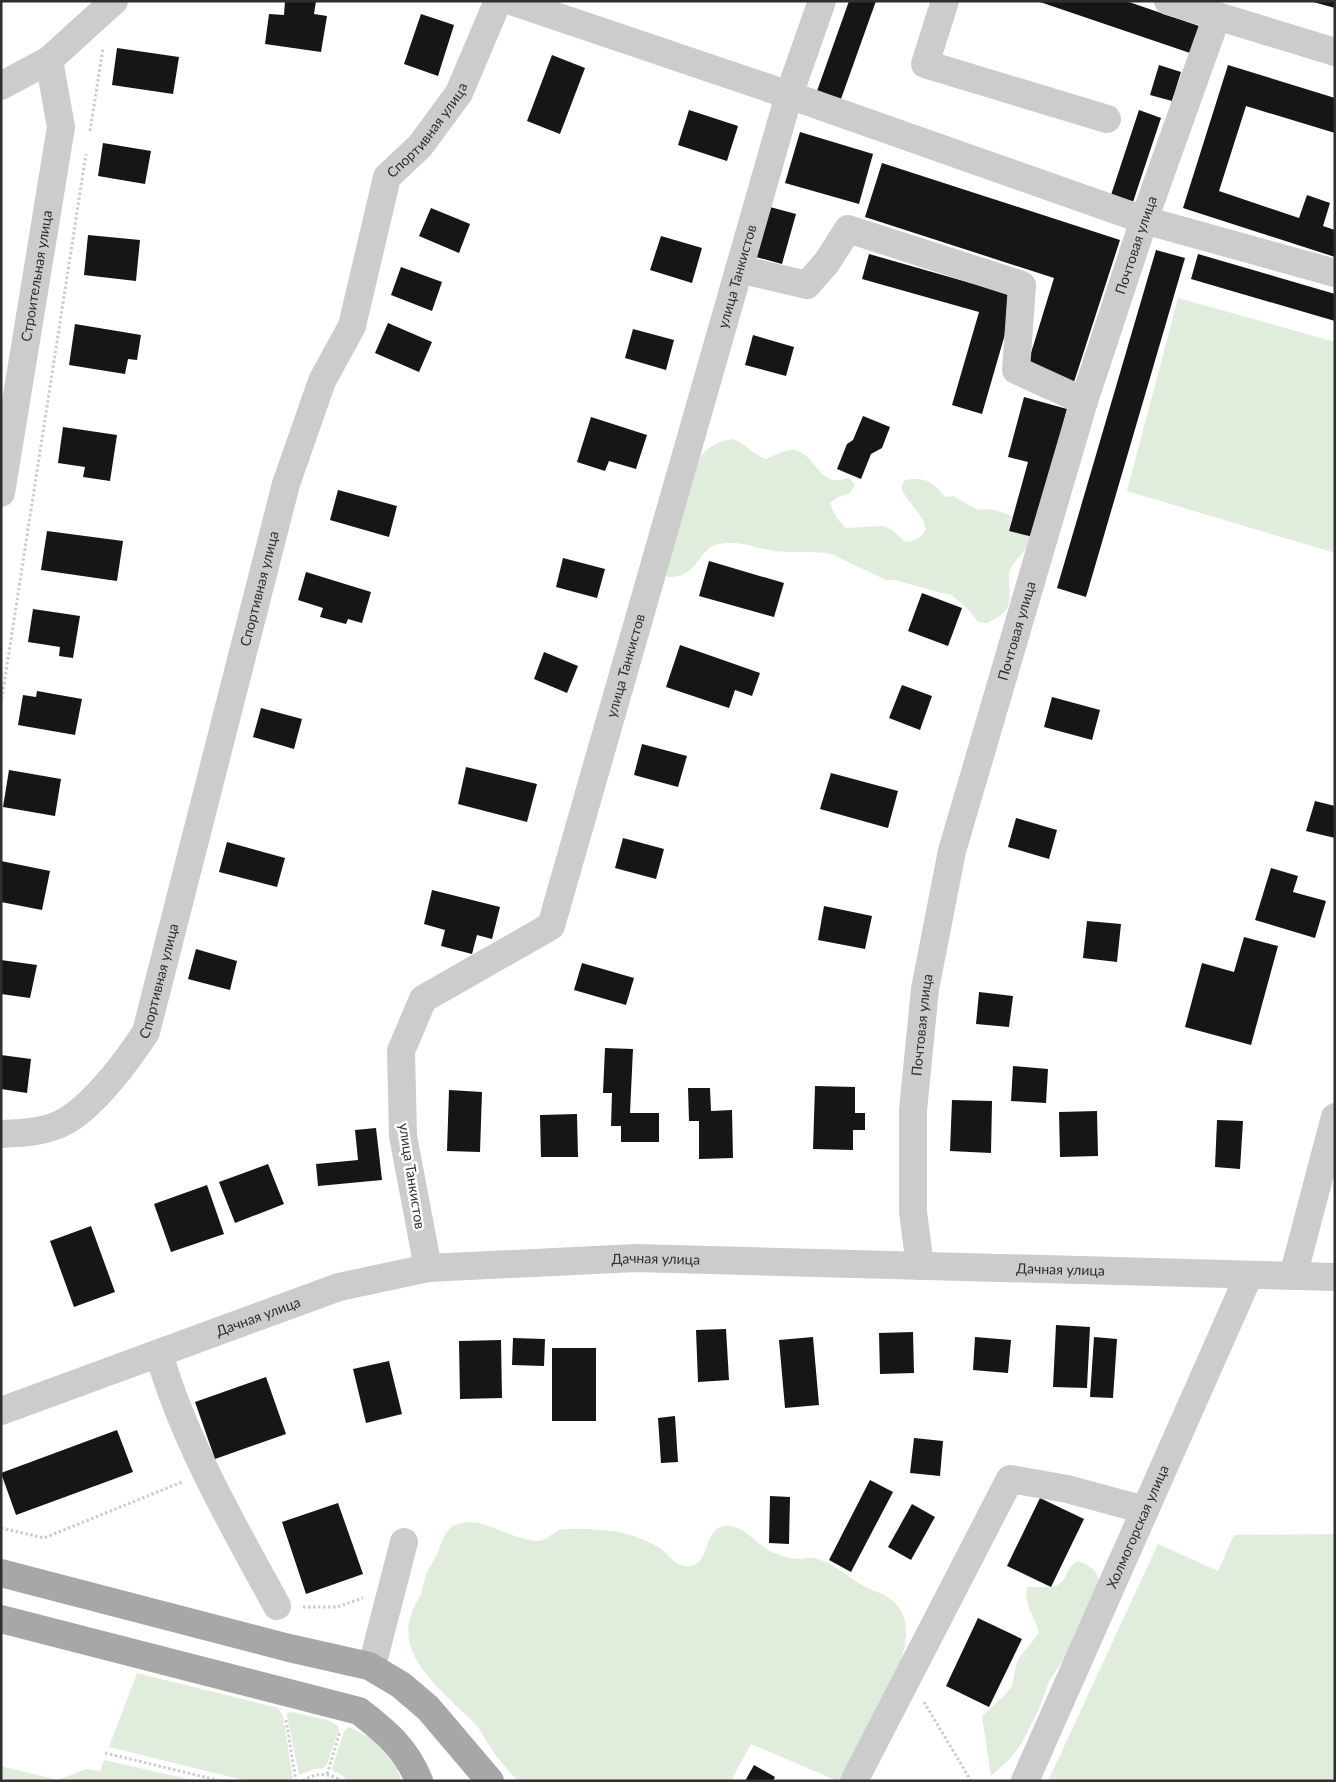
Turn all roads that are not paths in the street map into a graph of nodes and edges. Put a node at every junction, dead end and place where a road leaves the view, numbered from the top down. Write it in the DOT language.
graph roads {
  1 [pos="114,1"];
  2 [pos="498,1"];
  3 [pos="512,1"];
  4 [pos="822,1"];
  5 [pos="945,1"];
  6 [pos="1168,1"];
  7 [pos="1217,16"];
  8 [pos="1335,52"];
  9 [pos="49,60"];
  10 [pos="1,86"];
  11 [pos="789,95"];
  12 [pos="1107,119"];
  13 [pos="1144,220"];
  14 [pos="739,269"];
  15 [pos="1335,273"];
  16 [pos="1084,401"];
  17 [pos="1,493"];
  18 [pos="1335,1117"];
  19 [pos="1,1134"];
  20 [pos="920,1266"];
  21 [pos="428,1268"];
  22 [pos="1250,1274"];
  23 [pos="1293,1276"];
  24 [pos="1335,1277"];
  25 [pos="159,1354"];
  26 [pos="1,1411"];
  27 [pos="1145,1510"];
  28 [pos="404,1542"];
  29 [pos="1,1573"];
  30 [pos="277,1606"];
  31 [pos="1,1618"];
  32 [pos="369,1666"];
  33 [pos="419,1781"];
  34 [pos="490,1781"];
  35 [pos="854,1781"];
  36 [pos="1025,1781"];
  1 -- 9 [label="street"];
  2 -- 19 [label="street, Спортивная улица"];
  3 -- 11 [label="street"];
  4 -- 11 [label="street, улица Танкистов"];
  5 -- 12 [label="street"];
  6 -- 7 [label="street"];
  7 -- 8 [label="street"];
  7 -- 13 [label="street, Почтовая улица"];
  9 -- 10 [label="street"];
  9 -- 17 [label="street, Строительная улица"];
  11 -- 13 [label="street"];
  11 -- 14 [label="street, улица Танкистов"];
  13 -- 15 [label="street"];
  13 -- 16 [label="street, Почтовая улица"];
  14 -- 16 [label="street"];
  14 -- 21 [label="street, улица Танкистов"];
  16 -- 20 [label="street, Почтовая улица"];
  18 -- 23 [label="street"];
  20 -- 21 [label="street, Дачная улица"];
  20 -- 22 [label="street, Дачная улица"];
  21 -- 25 [label="street, Дачная улица"];
  22 -- 23 [label="street, Дачная улица"];
  22 -- 27 [label="street, Холмогорская улица"];
  23 -- 24 [label="street, Дачная улица"];
  25 -- 26 [label="street, Дачная улица"];
  25 -- 30 [label="street"];
  27 -- 35 [label="street"];
  27 -- 36 [label="street, Холмогорская улица"];
  28 -- 32 [label="street"];
  29 -- 32 [label="main road"];
  31 -- 33 [label="main road"];
  32 -- 34 [label="main road"];
}
